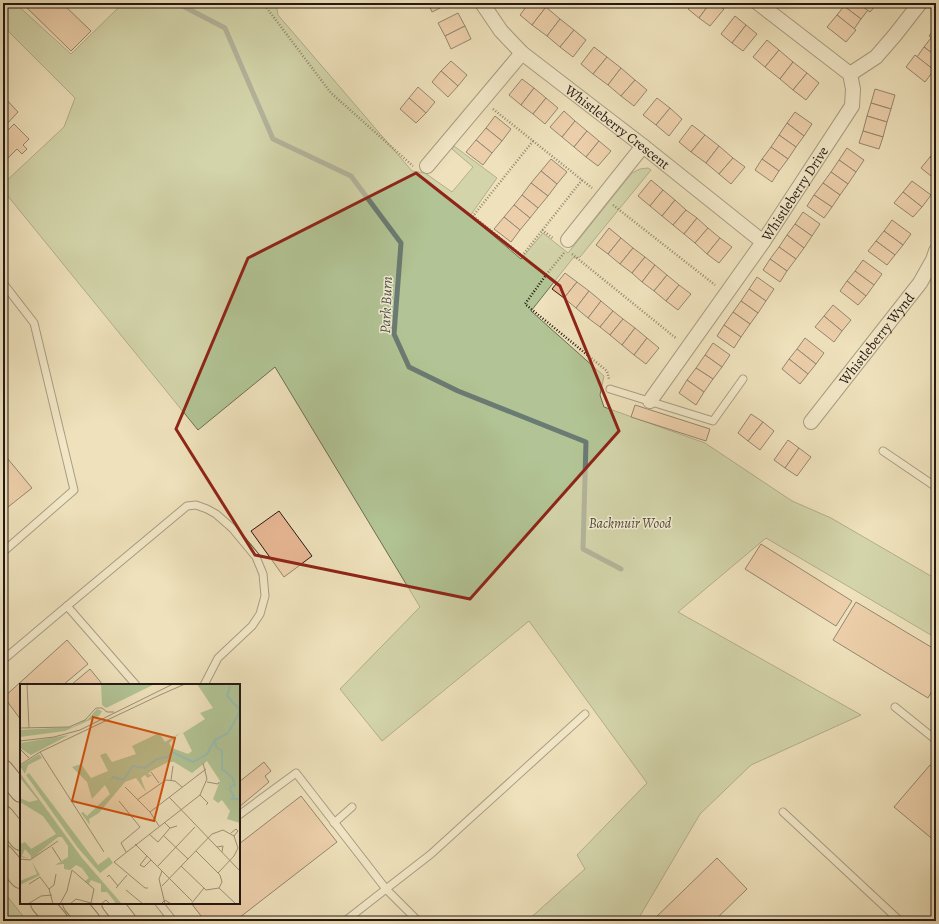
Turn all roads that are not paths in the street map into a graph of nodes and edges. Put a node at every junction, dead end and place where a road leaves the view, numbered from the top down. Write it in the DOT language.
graph roads {
  1 [pos="482,3"];
  2 [pos="758,3"];
  3 [pos="920,3"];
  4 [pos="522,53"];
  5 [pos="850,74"];
  6 [pos="643,146"];
  7 [pos="427,166"];
  8 [pos="561,240"];
  9 [pos="763,242"];
  10 [pos="936,252"];
  11 [pos="3,284"];
  12 [pos="743,380"];
  13 [pos="610,389"];
  14 [pos="650,401"];
  15 [pos="811,422"];
  16 [pos="883,451"];
  17 [pos="936,486"];
  18 [pos="3,552"];
  19 [pos="67,606"];
  20 [pos="3,660"];
  21 [pos="135,684"];
  22 [pos="205,684"];
  23 [pos="895,706"];
  24 [pos="585,714"];
  25 [pos="936,740"];
  26 [pos="3,770"];
  27 [pos="20,791"];
  28 [pos="352,807"];
  29 [pos="783,812"];
  30 [pos="240,814"];
  31 [pos="3,818"];
  32 [pos="334,822"];
  33 [pos="20,838"];
  34 [pos="3,857"];
  35 [pos="20,876"];
  36 [pos="386,888"];
  37 [pos="43,904"];
  38 [pos="75,904"];
  39 [pos="113,904"];
  40 [pos="160,904"];
  41 [pos="57,921"];
  42 [pos="89,921"];
  43 [pos="126,921"];
  44 [pos="173,921"];
  45 [pos="345,921"];
  46 [pos="418,921"];
  47 [pos="900,921"];
  1 -- 4 [label="street, Whistleberry Crescent"];
  2 -- 5 [label="street"];
  3 -- 5 [label="street"];
  4 -- 6 [label="street, Whistleberry Crescent"];
  4 -- 7 [label="street"];
  5 -- 9 [label="street, Whistleberry Drive"];
  6 -- 8 [label="street"];
  6 -- 9 [label="street, Whistleberry Crescent"];
  9 -- 14 [label="street, Whistleberry Drive"];
  10 -- 15 [label="street, Whistleberry Wynd"];
  11 -- 18 [label="lane"];
  12 -- 14 [label="lane"];
  13 -- 14 [label="lane"];
  16 -- 17 [label="lane"];
  19 -- 20 [label="lane"];
  19 -- 21 [label="lane"];
  19 -- 22 [label="lane"];
  23 -- 25 [label="lane"];
  24 -- 36 [label="lane"];
  26 -- 27 [label="main road"];
  28 -- 32 [label="lane"];
  29 -- 47 [label="lane"];
  30 -- 32 [label="lane"];
  31 -- 33 [label="highway"];
  32 -- 36 [label="lane"];
  34 -- 35 [label="highway"];
  36 -- 45 [label="lane"];
  36 -- 46 [label="lane"];
  37 -- 41 [label="highway"];
  38 -- 42 [label="highway"];
  39 -- 43 [label="main road"];
  40 -- 44 [label="lane"];
}
